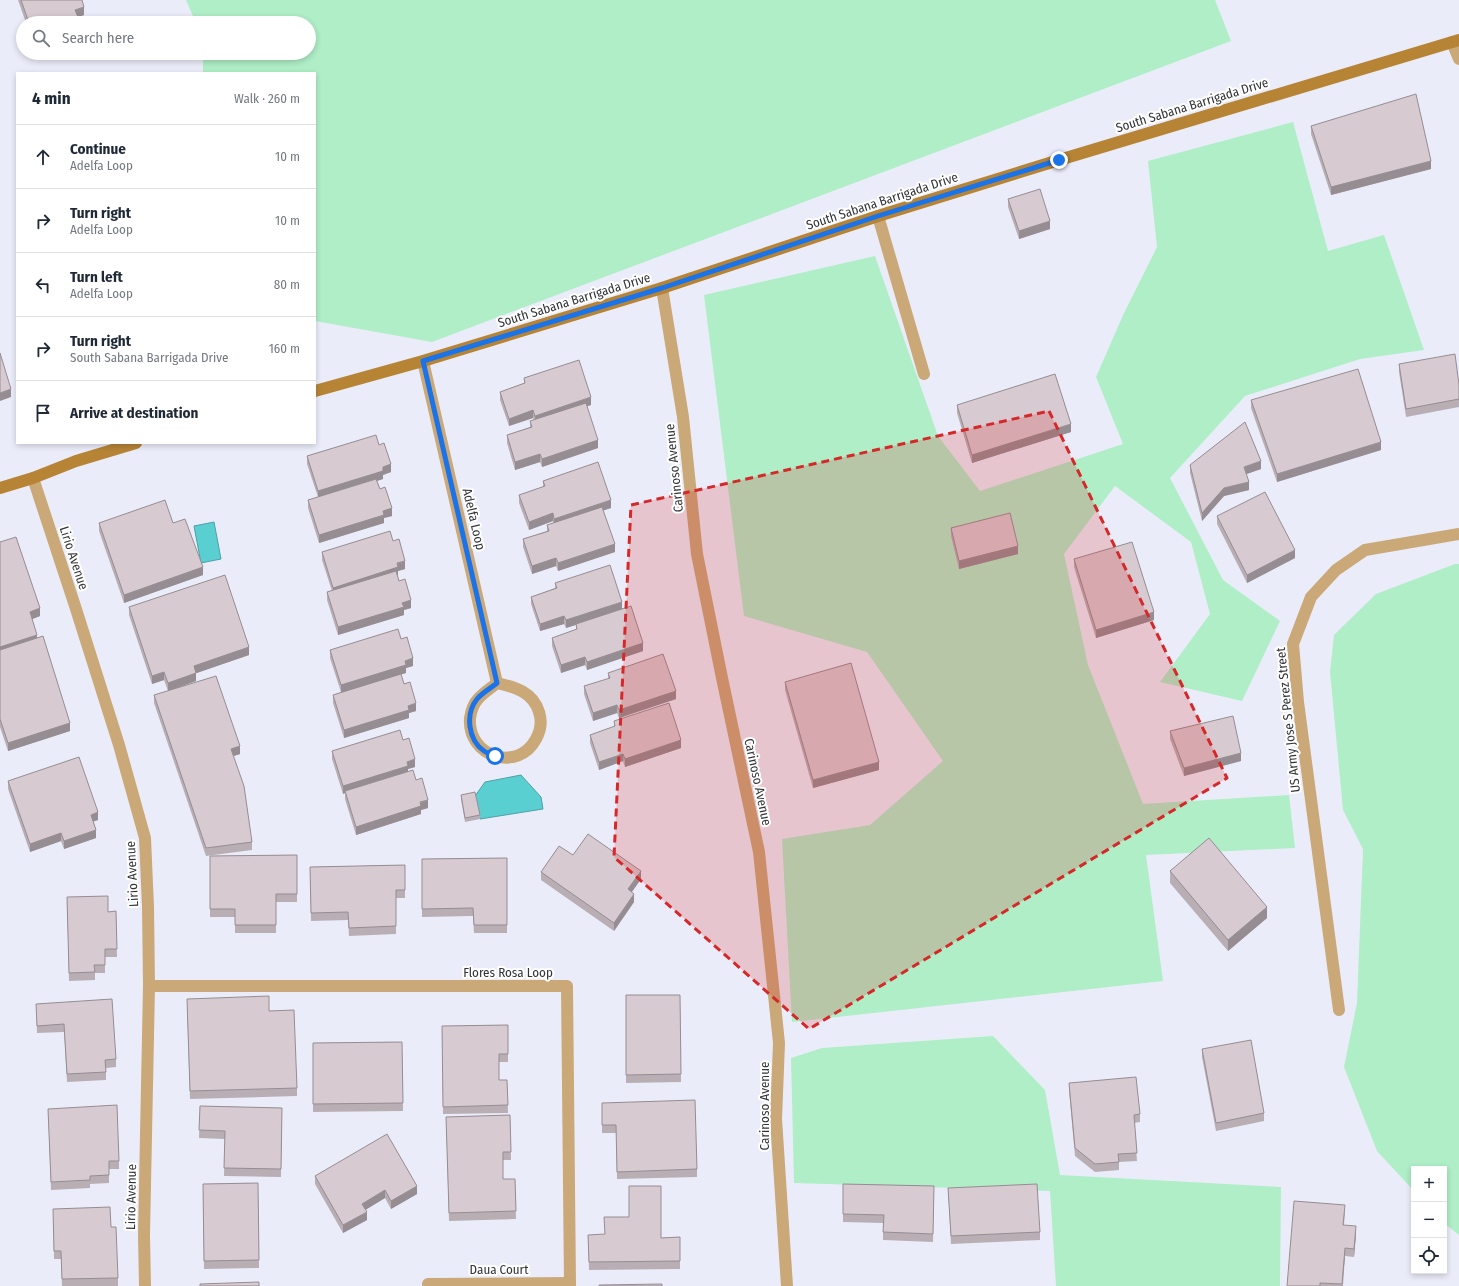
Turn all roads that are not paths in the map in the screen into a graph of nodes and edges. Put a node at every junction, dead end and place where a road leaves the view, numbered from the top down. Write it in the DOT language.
graph roads {
  1 [pos="1456,41"];
  2 [pos="1459,59"];
  3 [pos="878,216"];
  4 [pos="662,288"];
  5 [pos="423,361"];
  6 [pos="924,374"];
  7 [pos="316,391"];
  8 [pos="133,444"];
  9 [pos="33,478"];
  10 [pos="0,488"];
  11 [pos="1459,534"];
  12 [pos="497,683"];
  13 [pos="149,986"];
  14 [pos="1339,1010"];
  15 [pos="428,1284"];
  16 [pos="570,1285"];
  17 [pos="145,1286"];
  18 [pos="787,1286"];
  1 -- 2 [label="street"];
  1 -- 3 [label="main road, South Sabana Barrigada Drive"];
  3 -- 4 [label="main road, South Sabana Barrigada Drive"];
  3 -- 6 [label="street"];
  4 -- 5 [label="main road, South Sabana Barrigada Drive"];
  4 -- 18 [label="street, Carinoso Avenue"];
  5 -- 7 [label="main road, South Sabana Barrigada Drive"];
  5 -- 12 [label="street, Adelfa Loop"];
  8 -- 9 [label="main road"];
  9 -- 10 [label="main road"];
  9 -- 13 [label="street, Lirio Avenue"];
  11 -- 14 [label="street, US Army Jose S Perez Street"];
  12 -- 12 [label="street"];
  13 -- 16 [label="street, Flores Rosa Loop"];
  13 -- 17 [label="street, Lirio Avenue"];
  15 -- 16 [label="street, Daua Court"];
}
